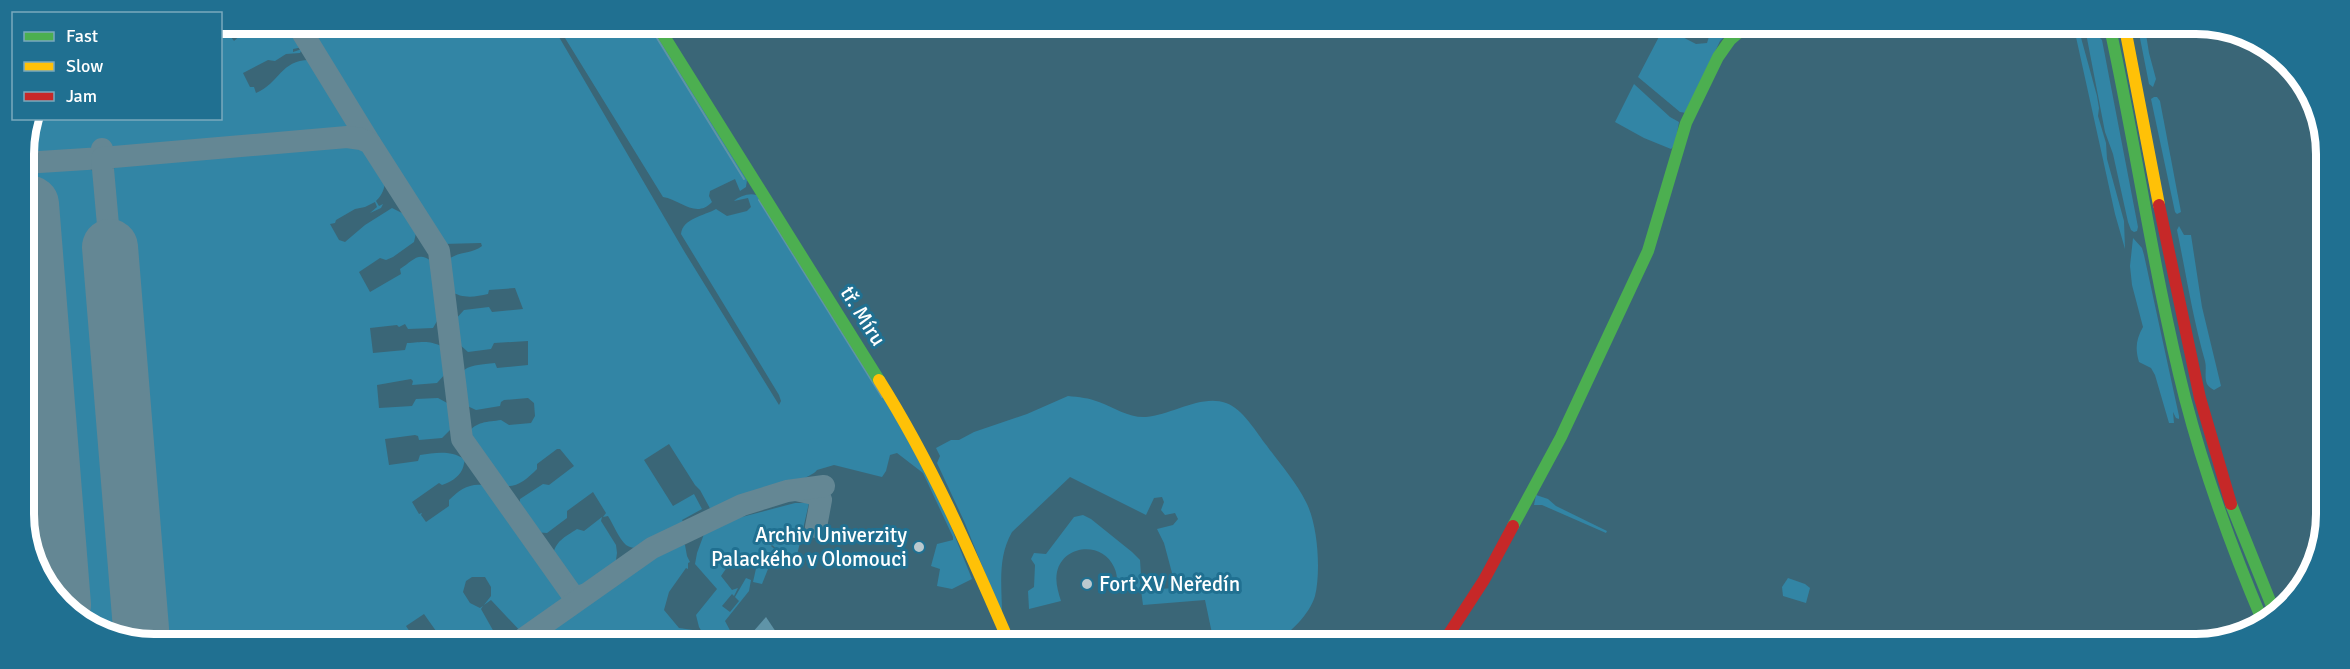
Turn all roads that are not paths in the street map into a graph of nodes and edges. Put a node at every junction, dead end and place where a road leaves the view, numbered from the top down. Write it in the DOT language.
graph roads {
  1 [pos="663,34"];
  2 [pos="1737,34"];
  3 [pos="2111,34"];
  4 [pos="2126,34"];
  5 [pos="2272,607"];
  6 [pos="2261,615"];
  7 [pos="1005,634"];
  8 [pos="1449,634"];
  1 -- 7 [label="main road, tř. Míru"];
  2 -- 8 [label="main road"];
  3 -- 6 [label="main road"];
  4 -- 5 [label="main road"];
}
